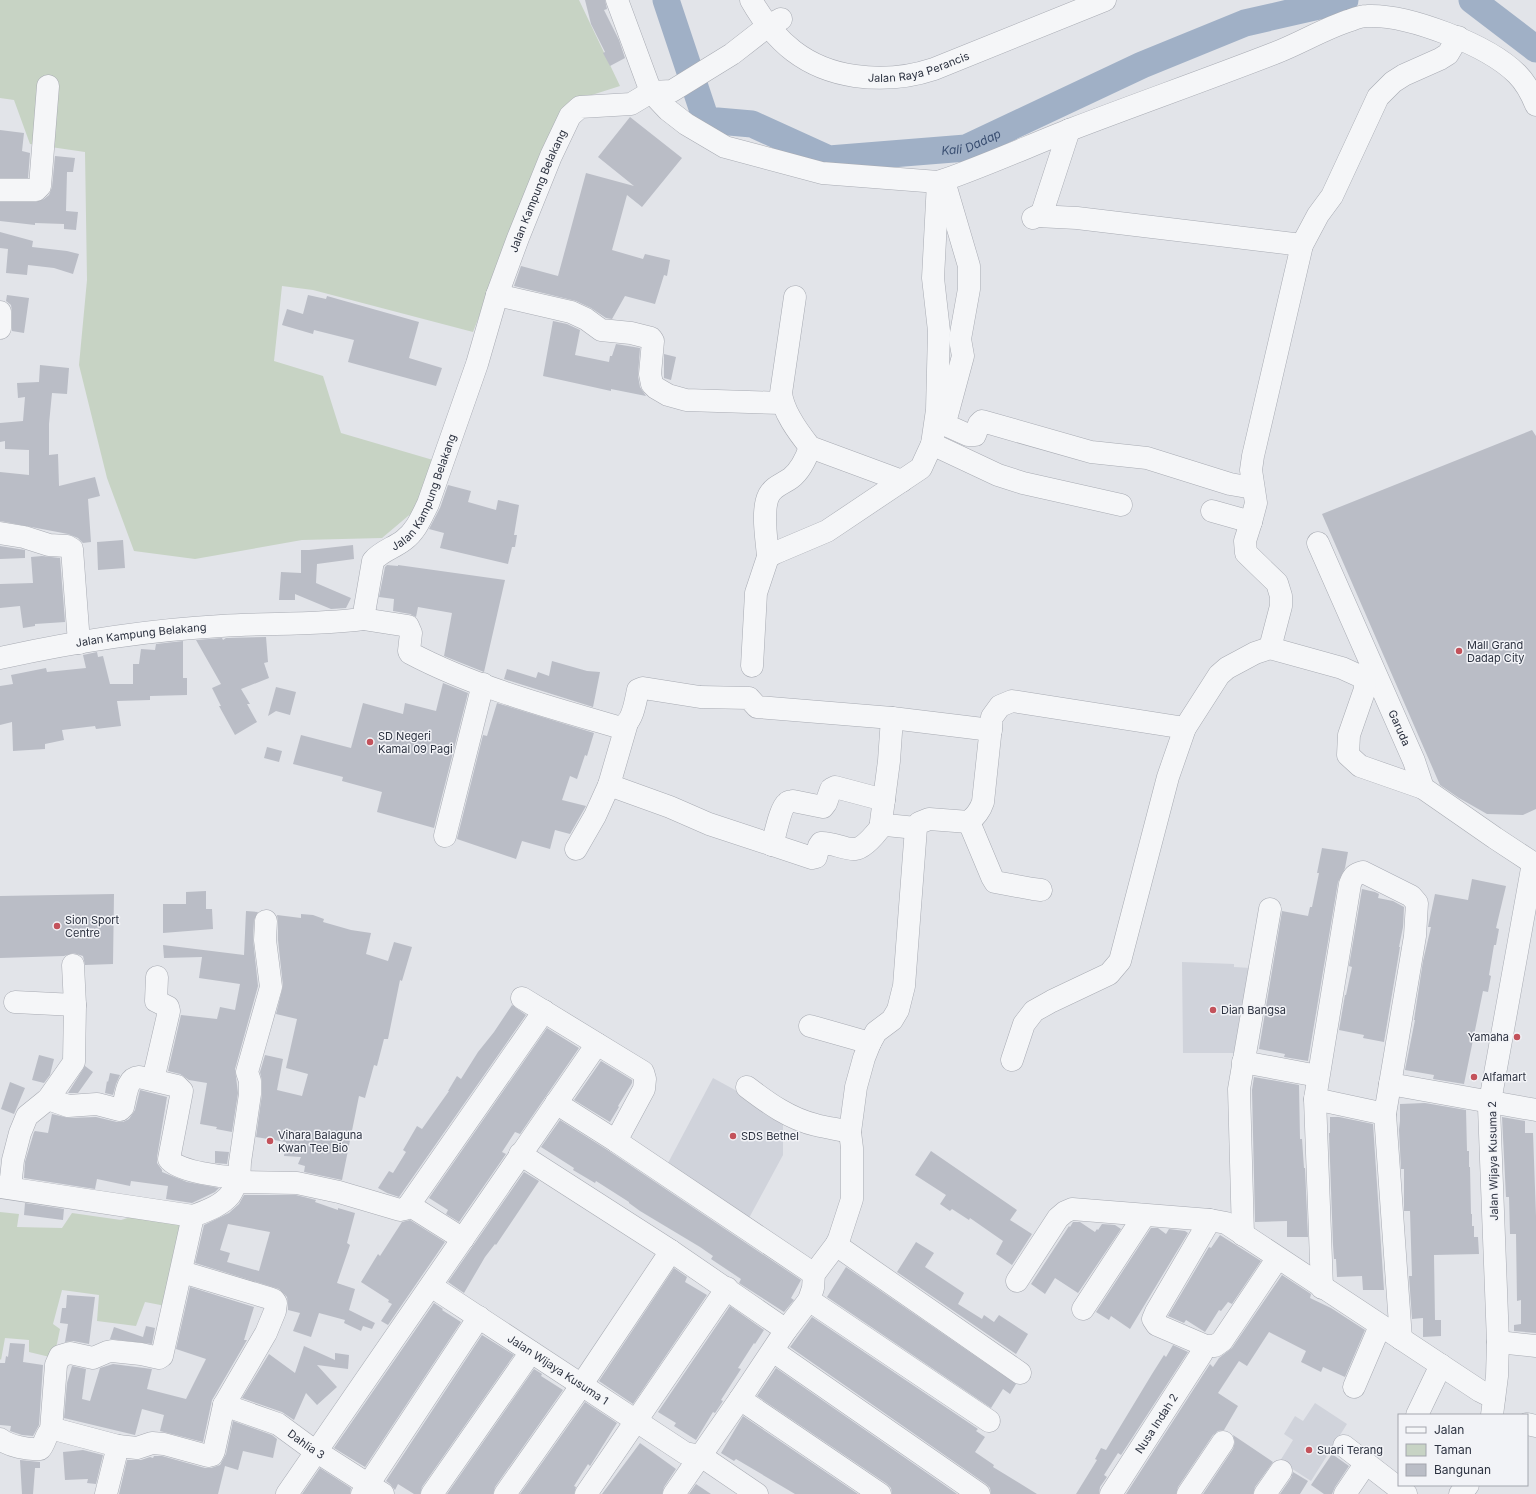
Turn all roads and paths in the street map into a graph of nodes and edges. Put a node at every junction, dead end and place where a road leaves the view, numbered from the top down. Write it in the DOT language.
graph roads {
  1 [pos="617,0"];
  2 [pos="751,0"];
  3 [pos="768,0"];
  4 [pos="1066,0"];
  5 [pos="1105,0"];
  6 [pos="774,22"];
  7 [pos="1458,38"];
  8 [pos="48,86"];
  9 [pos="662,91"];
  10 [pos="1536,105"];
  11 [pos="1070,130"];
  12 [pos="941,181"];
  13 [pos="0,190"];
  14 [pos="1302,245"];
  15 [pos="497,295"];
  16 [pos="795,297"];
  17 [pos="0,312"];
  18 [pos="0,328"];
  19 [pos="782,403"];
  20 [pos="932,444"];
  21 [pos="810,447"];
  22 [pos="902,481"];
  23 [pos="1253,488"];
  24 [pos="1121,505"];
  25 [pos="1212,511"];
  26 [pos="1252,522"];
  27 [pos="0,533"];
  28 [pos="1318,543"];
  29 [pos="768,557"];
  30 [pos="363,619"];
  31 [pos="79,643"];
  32 [pos="1270,648"];
  33 [pos="0,658"];
  34 [pos="752,666"];
  35 [pos="483,684"];
  36 [pos="892,718"];
  37 [pos="627,723"];
  38 [pos="1185,728"];
  39 [pos="991,730"];
  40 [pos="609,785"];
  41 [pos="1423,788"];
  42 [pos="884,800"];
  43 [pos="969,822"];
  44 [pos="883,824"];
  45 [pos="916,828"];
  46 [pos="445,836"];
  47 [pos="772,845"];
  48 [pos="576,849"];
  49 [pos="1534,862"];
  50 [pos="1041,890"];
  51 [pos="1270,909"];
  52 [pos="266,921"];
  53 [pos="73,965"];
  54 [pos="157,977"];
  55 [pos="522,998"];
  56 [pos="15,1002"];
  57 [pos="75,1005"];
  58 [pos="544,1012"];
  59 [pos="810,1026"];
  60 [pos="870,1043"];
  61 [pos="597,1044"];
  62 [pos="1012,1060"];
  63 [pos="1244,1062"];
  64 [pos="1318,1076"];
  65 [pos="153,1080"];
  66 [pos="1390,1084"];
  67 [pos="747,1087"];
  68 [pos="48,1099"];
  69 [pos="1315,1099"];
  70 [pos="1490,1102"];
  71 [pos="556,1104"];
  72 [pos="1536,1110"];
  73 [pos="1385,1114"];
  74 [pos="850,1132"];
  75 [pos="616,1141"];
  76 [pos="520,1154"];
  77 [pos="239,1180"];
  78 [pos="5,1187"];
  79 [pos="409,1204"];
  80 [pos="193,1216"];
  81 [pos="1144,1216"];
  82 [pos="1210,1220"];
  83 [pos="1244,1235"];
  84 [pos="463,1239"];
  85 [pos="836,1245"];
  86 [pos="670,1251"];
  87 [pos="1277,1258"];
  88 [pos="182,1272"];
  89 [pos="814,1274"];
  90 [pos="1017,1281"];
  91 [pos="431,1286"];
  92 [pos="727,1288"];
  93 [pos="1322,1288"];
  94 [pos="809,1300"];
  95 [pos="1083,1309"];
  96 [pos="479,1317"];
  97 [pos="1380,1326"];
  98 [pos="786,1330"];
  99 [pos="1401,1339"];
  100 [pos="1498,1342"];
  101 [pos="1536,1346"];
  102 [pos="773,1351"];
  103 [pos="531,1352"];
  104 [pos="1202,1353"];
  105 [pos="1441,1365"];
  106 [pos="1020,1373"];
  107 [pos="581,1384"];
  108 [pos="1354,1387"];
  109 [pos="740,1399"];
  110 [pos="224,1405"];
  111 [pos="1495,1410"];
  112 [pos="1417,1414"];
  113 [pos="637,1421"];
  114 [pos="989,1421"];
  115 [pos="51,1430"];
  116 [pos="0,1439"];
  117 [pos="1223,1442"];
  118 [pos="118,1446"];
  119 [pos="1344,1446"];
  120 [pos="317,1451"];
  121 [pos="693,1459"];
  122 [pos="1366,1463"];
  123 [pos="1281,1471"];
  124 [pos="1467,1486"];
  125 [pos="371,1491"];
  126 [pos="106,1494"];
  127 [pos="287,1494"];
  128 [pos="432,1494"];
  129 [pos="505,1494"];
  130 [pos="586,1494"];
  131 [pos="674,1494"];
  132 [pos="731,1494"];
  133 [pos="757,1494"];
  134 [pos="880,1494"];
  135 [pos="979,1494"];
  136 [pos="1111,1494"];
  137 [pos="1188,1494"];
  138 [pos="1265,1494"];
  139 [pos="1345,1494"];
  140 [pos="1406,1494"];
  141 [pos="1460,1494"];
  1 -- 9 [label="street"];
  2 -- 6 [label="street, Jalan Raya Perancis"];
  3 -- 6 [label="street, Jalan Raya Perancis"];
  4 -- 6 [label="street, Jalan Raya Perancis"];
  5 -- 6 [label="street, Jalan Raya Perancis"];
  6 -- 9 [label="street, Jalan Kampung Belakang"];
  7 -- 10 [label="street"];
  7 -- 11 [label="street"];
  7 -- 14 [label="street"];
  8 -- 13 [label="street"];
  9 -- 12 [label="street"];
  9 -- 15 [label="street, Jalan Kampung Belakang"];
  11 -- 12 [label="street"];
  11 -- 14 [label="street"];
  12 -- 20 [label="street"];
  12 -- 23 [label="street"];
  14 -- 23 [label="street"];
  15 -- 19 [label="street"];
  15 -- 30 [label="street, Jalan Kampung Belakang"];
  16 -- 19 [label="street"];
  17 -- 18 [label="street"];
  19 -- 21 [label="street"];
  20 -- 22 [label="street"];
  20 -- 24 [label="street"];
  21 -- 22 [label="street"];
  21 -- 29 [label="street"];
  22 -- 29 [label="street"];
  23 -- 26 [label="street"];
  25 -- 26 [label="street"];
  26 -- 32 [label="street"];
  27 -- 31 [label="street"];
  28 -- 41 [label="street, Garuda"];
  29 -- 34 [label="street"];
  30 -- 31 [label="street, Jalan Kampung Belakang"];
  30 -- 35 [label="street"];
  31 -- 33 [label="street, Jalan Kampung Belakang"];
  32 -- 38 [label="street"];
  32 -- 41 [label="street"];
  35 -- 37 [label="street"];
  35 -- 46 [label="street"];
  36 -- 37 [label="street"];
  36 -- 39 [label="street"];
  36 -- 42 [label="street"];
  37 -- 40 [label="street"];
  38 -- 39 [label="street"];
  38 -- 62 [label="street"];
  39 -- 43 [label="street"];
  40 -- 47 [label="street"];
  40 -- 48 [label="street"];
  41 -- 49 [label="street"];
  42 -- 44 [label="street"];
  42 -- 47 [label="street"];
  43 -- 45 [label="street"];
  43 -- 50 [label="street"];
  44 -- 45 [label="street"];
  44 -- 47 [label="street"];
  45 -- 60 [label="street"];
  49 -- 70 [label="street, Jalan Wijaya Kusuma 2"];
  51 -- 63 [label="street"];
  52 -- 77 [label="street"];
  53 -- 57 [label="street"];
  54 -- 65 [label="street"];
  55 -- 58 [label="street"];
  56 -- 57 [label="street"];
  57 -- 68 [label="street"];
  58 -- 61 [label="street"];
  58 -- 79 [label="street"];
  59 -- 60 [label="street"];
  60 -- 74 [label="street"];
  61 -- 71 [label="street"];
  61 -- 75 [label="street"];
  63 -- 64 [label="street"];
  63 -- 83 [label="street"];
  64 -- 66 [label="street"];
  64 -- 69 [label="street"];
  65 -- 68 [label="street"];
  65 -- 77 [label="street"];
  66 -- 70 [label="street"];
  66 -- 73 [label="street"];
  67 -- 74 [label="street"];
  68 -- 78 [label="street"];
  69 -- 73 [label="street"];
  69 -- 93 [label="street"];
  70 -- 72 [label="street"];
  70 -- 100 [label="street, Jalan Wijaya Kusuma 2"];
  71 -- 75 [label="street"];
  71 -- 76 [label="street"];
  73 -- 99 [label="street"];
  74 -- 85 [label="street"];
  75 -- 89 [label="street"];
  76 -- 84 [label="street"];
  76 -- 86 [label="street"];
  77 -- 79 [label="street"];
  77 -- 80 [label="street"];
  78 -- 80 [label="street"];
  79 -- 84 [label="street"];
  80 -- 88 [label="street"];
  81 -- 82 [label="street"];
  81 -- 90 [label="street"];
  81 -- 95 [label="street"];
  82 -- 83 [label="street"];
  82 -- 87 [label="street"];
  83 -- 87 [label="street"];
  84 -- 91 [label="street"];
  85 -- 89 [label="street"];
  85 -- 106 [label="street"];
  86 -- 92 [label="street"];
  86 -- 107 [label="street"];
  87 -- 93 [label="street"];
  88 -- 110 [label="street"];
  88 -- 115 [label="street"];
  89 -- 94 [label="street"];
  91 -- 96 [label="street, Jalan Wijaya Kusuma 1"];
  91 -- 120 [label="street"];
  92 -- 98 [label="street"];
  92 -- 113 [label="street"];
  93 -- 97 [label="street"];
  94 -- 98 [label="street"];
  94 -- 114 [label="street"];
  96 -- 103 [label="street, Jalan Wijaya Kusuma 1"];
  96 -- 125 [label="street"];
  97 -- 99 [label="street"];
  97 -- 108 [label="street"];
  98 -- 102 [label="street"];
  99 -- 105 [label="street"];
  100 -- 101 [label="street"];
  100 -- 111 [label="street, Jalan Wijaya Kusuma 2"];
  102 -- 109 [label="street"];
  102 -- 135 [label="street"];
  103 -- 107 [label="street, Jalan Wijaya Kusuma 1"];
  103 -- 128 [label="street"];
  104 -- 136 [label="street, Nusa Indah 2"];
  105 -- 111 [label="street"];
  105 -- 112 [label="street"];
  107 -- 113 [label="street, Jalan Wijaya Kusuma 1"];
  107 -- 129 [label="street"];
  109 -- 121 [label="street"];
  109 -- 134 [label="street"];
  110 -- 118 [label="street"];
  110 -- 120 [label="street, Dahlia 3"];
  113 -- 121 [label="street, Jalan Wijaya Kusuma 1"];
  113 -- 130 [label="street"];
  115 -- 116 [label="street"];
  115 -- 118 [label="street"];
  117 -- 137 [label="street"];
  118 -- 126 [label="street"];
  119 -- 122 [label="street"];
  120 -- 125 [label="street, Dahlia 3"];
  120 -- 127 [label="street"];
  121 -- 131 [label="street"];
  121 -- 132 [label="street, Jalan Wijaya Kusuma 1"];
  121 -- 133 [label="street, Jalan Wijaya Kusuma 1"];
  122 -- 139 [label="street"];
  122 -- 140 [label="street"];
  123 -- 138 [label="street"];
  124 -- 141 [label="street"];
}
